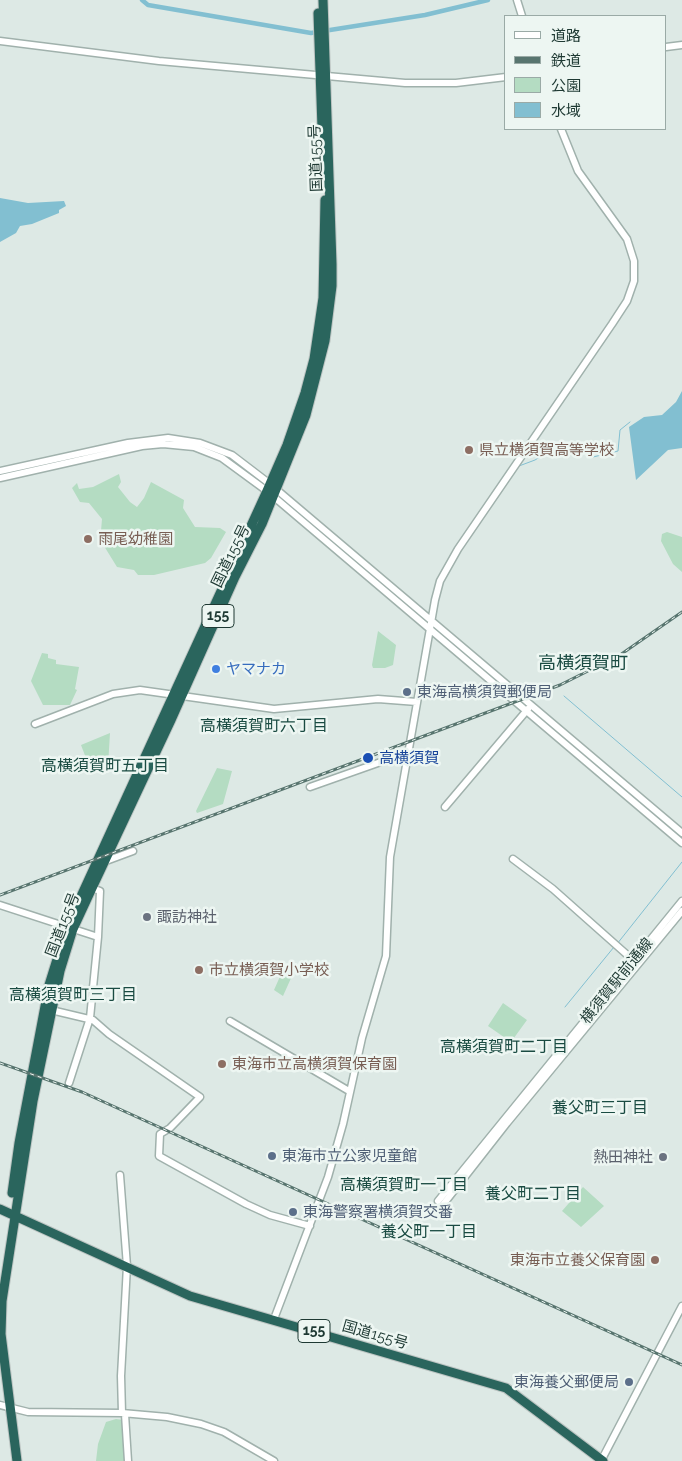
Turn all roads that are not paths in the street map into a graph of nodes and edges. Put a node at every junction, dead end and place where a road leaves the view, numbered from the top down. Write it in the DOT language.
graph roads {
  1 [pos="318,0"];
  2 [pos="324,0"];
  3 [pos="517,0"];
  4 [pos="522,15"];
  5 [pos="0,41"];
  6 [pos="682,45"];
  7 [pos="667,47"];
  8 [pos="323,76"];
  9 [pos="504,77"];
  10 [pos="562,130"];
  11 [pos="0,471"];
  12 [pos="0,478"];
  13 [pos="272,490"];
  14 [pos="431,626"];
  15 [pos="178,695"];
  16 [pos="417,702"];
  17 [pos="528,708"];
  18 [pos="35,724"];
  19 [pos="409,752"];
  20 [pos="310,787"];
  21 [pos="444,807"];
  22 [pos="682,833"];
  23 [pos="682,842"];
  24 [pos="133,851"];
  25 [pos="513,859"];
  26 [pos="106,861"];
  27 [pos="92,888"];
  28 [pos="682,901"];
  29 [pos="0,905"];
  30 [pos="682,911"];
  31 [pos="70,928"];
  32 [pos="98,937"];
  33 [pos="633,960"];
  34 [pos="51,1010"];
  35 [pos="90,1018"];
  36 [pos="230,1021"];
  37 [pos="69,1082"];
  38 [pos="349,1091"];
  39 [pos="120,1175"];
  40 [pos="0,1209"];
  41 [pos="12,1214"];
  42 [pos="310,1226"];
  43 [pos="127,1266"];
  44 [pos="0,1280"];
  45 [pos="682,1306"];
  46 [pos="274,1319"];
  47 [pos="0,1366"];
  48 [pos="5,1407"];
  49 [pos="124,1414"];
  50 [pos="12,1461"];
  51 [pos="17,1461"];
  52 [pos="128,1461"];
  53 [pos="274,1461"];
  54 [pos="602,1461"];
  1 -- 8 [label="highway, 国道155号 / 155"];
  2 -- 8 [label="highway, 国道155号 / 155"];
  3 -- 4 [label="street"];
  5 -- 8 [label="street"];
  6 -- 7 [label="street"];
  8 -- 9 [label="street"];
  8 -- 13 [label="highway, 国道155号 / 155"];
  10 -- 14 [label="street"];
  11 -- 13 [label="street"];
  12 -- 13 [label="street"];
  13 -- 14 [label="street"];
  13 -- 15 [label="highway, 国道155号 / 155"];
  14 -- 16 [label="street"];
  14 -- 17 [label="street"];
  15 -- 16 [label="street"];
  15 -- 18 [label="street"];
  15 -- 26 [label="highway, 国道155号 / 155"];
  15 -- 31 [label="highway, 国道155号 / 155"];
  16 -- 19 [label="street"];
  17 -- 21 [label="street"];
  17 -- 22 [label="street"];
  17 -- 23 [label="street"];
  19 -- 20 [label="street"];
  19 -- 38 [label="street"];
  24 -- 26 [label="street"];
  25 -- 33 [label="street"];
  26 -- 27 [label="highway, 国道155号 / 155"];
  27 -- 31 [label="highway, 国道155号 / 155"];
  27 -- 32 [label="street"];
  28 -- 33 [label="street, 横須賀駅前通線"];
  29 -- 31 [label="street"];
  30 -- 33 [label="street, 横須賀駅前通線"];
  31 -- 32 [label="street"];
  31 -- 34 [label="highway, 国道155号 / 155"];
  31 -- 41 [label="highway, 国道155号 / 155"];
  32 -- 35 [label="street"];
  34 -- 35 [label="street"];
  34 -- 41 [label="highway, 国道155号 / 155"];
  35 -- 37 [label="street"];
  35 -- 42 [label="street"];
  36 -- 38 [label="street"];
  38 -- 42 [label="street"];
  39 -- 43 [label="street"];
  40 -- 41 [label="highway"];
  41 -- 43 [label="highway, 国道155号 / 155"];
  41 -- 44 [label="highway, 国道155号 / 155"];
  41 -- 48 [label="highway, 国道155号 / 155"];
  42 -- 46 [label="street"];
  43 -- 46 [label="highway, 国道155号 / 155"];
  43 -- 49 [label="street"];
  45 -- 54 [label="street"];
  46 -- 54 [label="highway, 国道155号 / 155"];
  47 -- 48 [label="highway, 国道155号 / 155"];
  48 -- 49 [label="street"];
  48 -- 50 [label="highway, 国道155号 / 155"];
  48 -- 51 [label="highway, 国道155号 / 155"];
  49 -- 52 [label="street"];
  49 -- 53 [label="street"];
}
